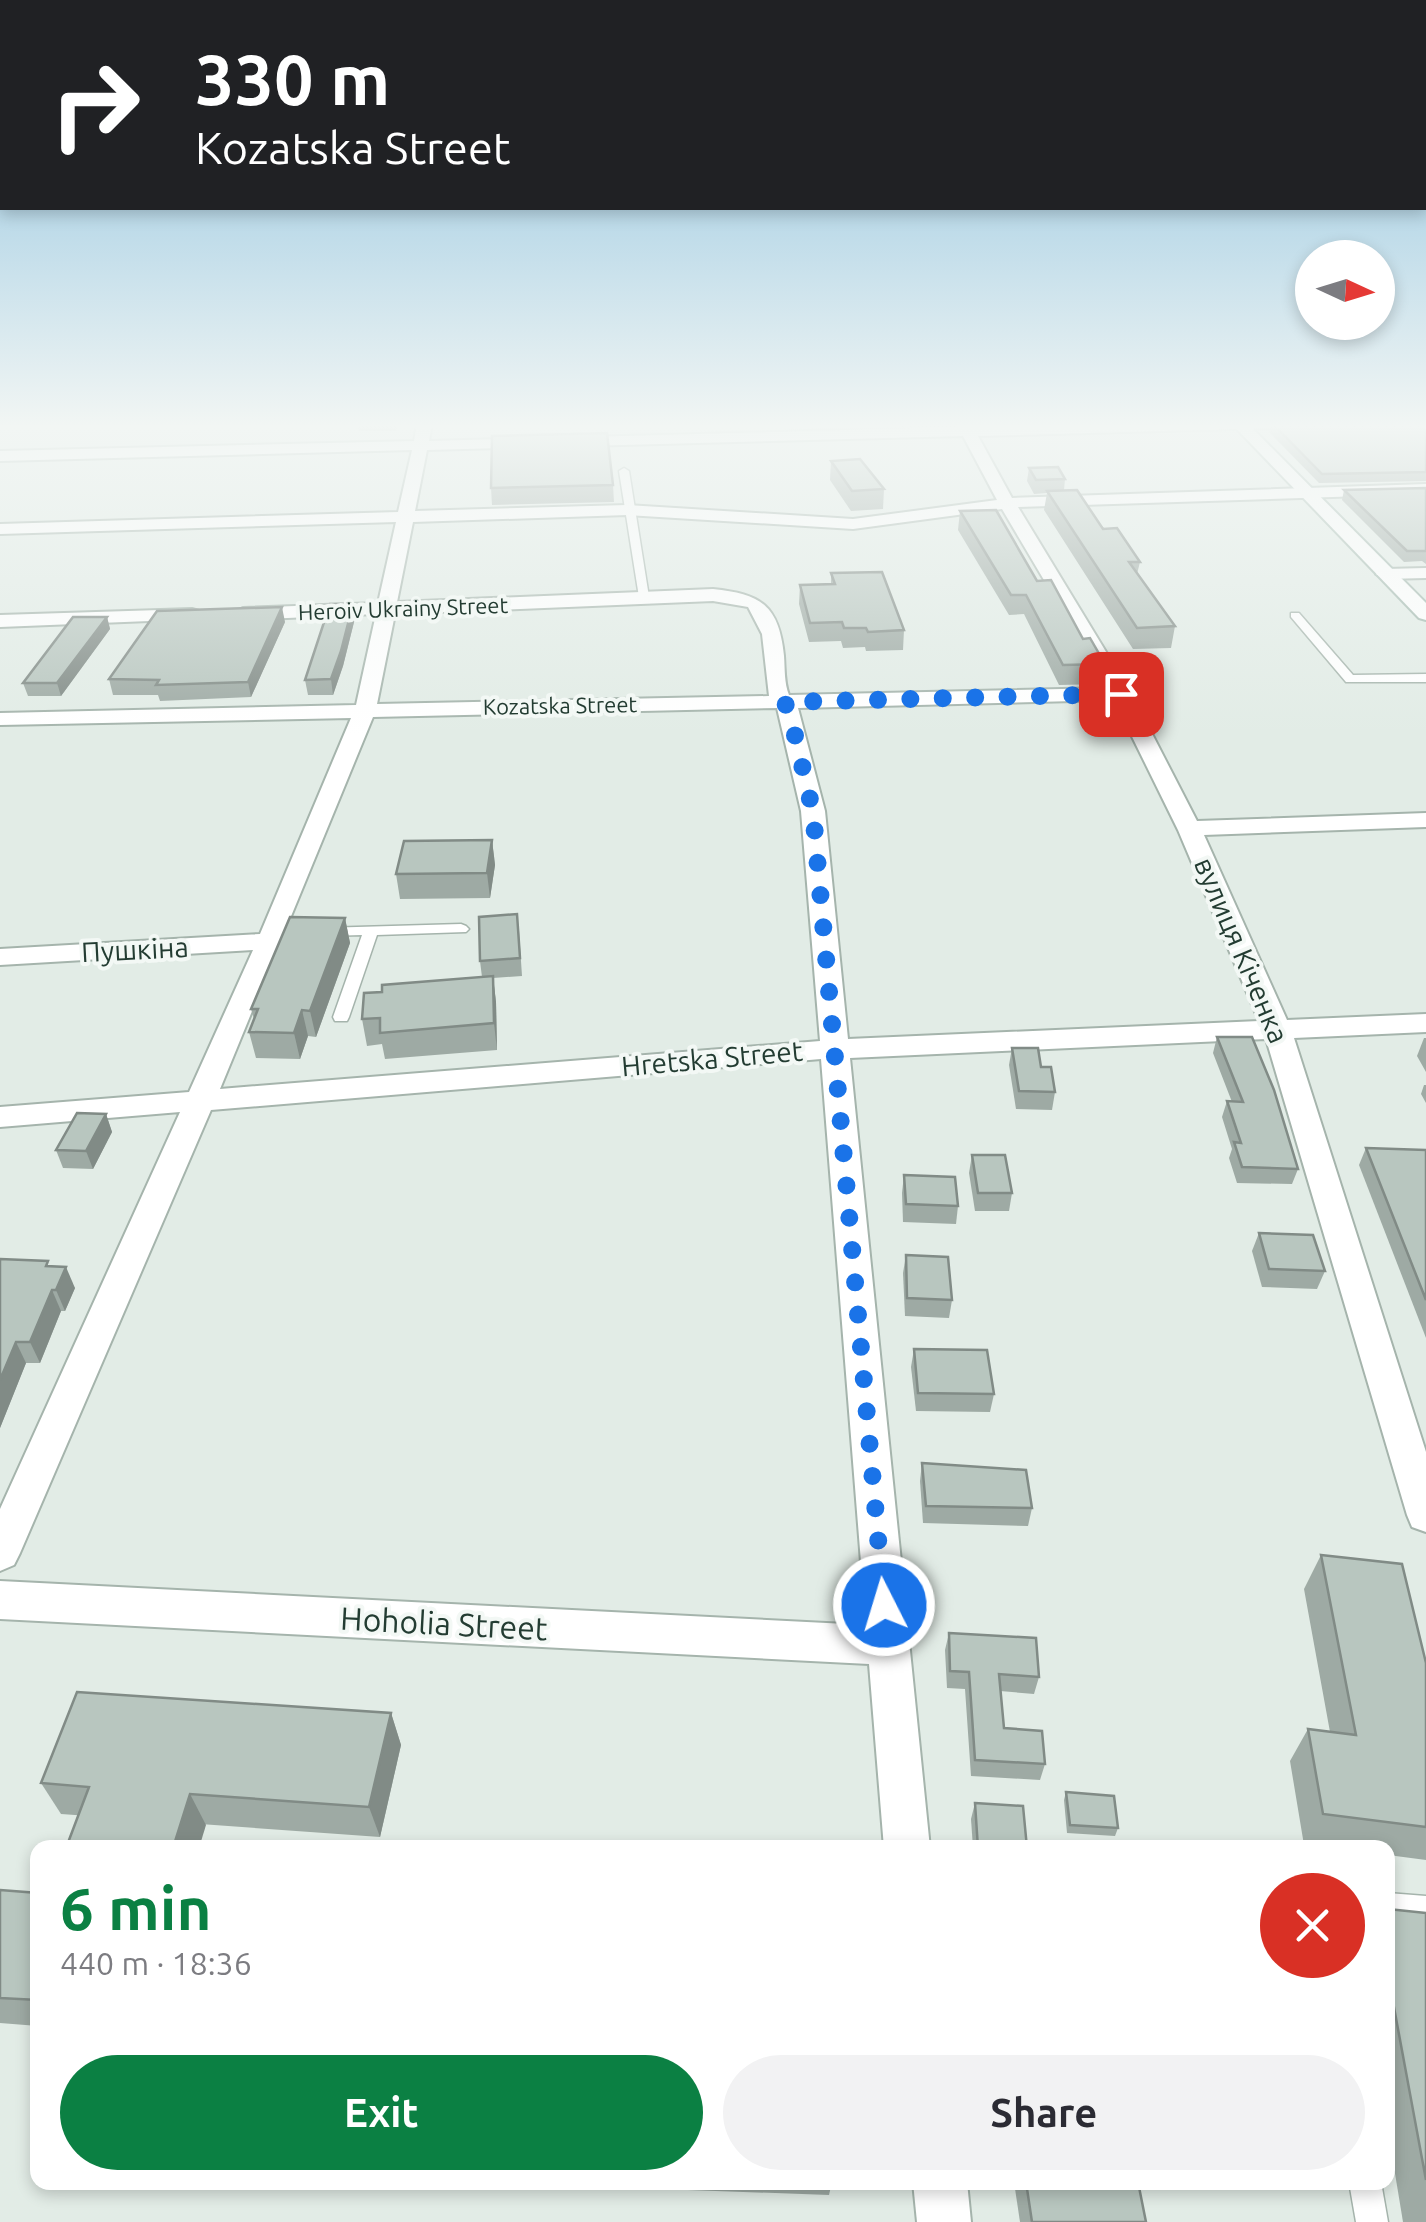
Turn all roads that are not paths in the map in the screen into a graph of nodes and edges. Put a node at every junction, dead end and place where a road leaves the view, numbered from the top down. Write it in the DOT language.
graph roads {
  1 [pos="41,528"];
  2 [pos="403,528"];
  3 [pos="633,528"];
  4 [pos="1023,528"];
  5 [pos="1339,528"];
  6 [pos="0,529"];
  7 [pos="1426,573"];
  8 [pos="1385,574"];
  9 [pos="644,597"];
  10 [pos="386,609"];
  11 [pos="1426,614"];
  12 [pos="1295,615"];
  13 [pos="0,621"];
  14 [pos="1426,678"];
  15 [pos="1121,694"];
  16 [pos="784,702"];
  17 [pos="365,710"];
  18 [pos="0,720"];
  19 [pos="1426,820"];
  20 [pos="1189,828"];
  21 [pos="461,929"];
  22 [pos="314,930"];
  23 [pos="280,933"];
  24 [pos="370,933"];
  25 [pos="0,956"];
  26 [pos="341,1018"];
  27 [pos="1426,1023"];
  28 [pos="1277,1029"];
  29 [pos="836,1049"];
  30 [pos="196,1102"];
  31 [pos="0,1116"];
  32 [pos="1426,1514"];
  33 [pos="0,1553"];
  34 [pos="0,1600"];
  35 [pos="887,1645"];
  36 [pos="906,1840"];
  37 [pos="1395,1908"];
  38 [pos="1426,1910"];
  39 [pos="941,2190"];
  40 [pos="1366,2190"];
  41 [pos="944,2222"];
  42 [pos="1372,2222"];
  1 -- 6 [label="street"];
  2 -- 10 [label="street"];
  3 -- 9 [label="lane"];
  4 -- 15 [label="street, вулиця Кіченка"];
  5 -- 8 [label="street"];
  7 -- 8 [label="street"];
  8 -- 11 [label="street"];
  9 -- 10 [label="street, Heroiv Ukrainy Street"];
  9 -- 16 [label="street, Heroiv Ukrainy Street"];
  10 -- 13 [label="street, Heroiv Ukrainy Street"];
  10 -- 17 [label="street"];
  12 -- 14 [label="lane"];
  15 -- 16 [label="street, Kozatska Street"];
  15 -- 20 [label="street, вулиця Кіченка"];
  16 -- 17 [label="street, Kozatska Street"];
  16 -- 29 [label="street"];
  17 -- 18 [label="street, Kozatska Street"];
  17 -- 23 [label="street"];
  19 -- 20 [label="street"];
  20 -- 28 [label="street, вулиця Кіченка"];
  21 -- 24 [label="lane"];
  22 -- 24 [label="lane"];
  23 -- 25 [label="street, Пушкіна"];
  23 -- 30 [label="street"];
  24 -- 26 [label="lane"];
  27 -- 28 [label="street, Hretska Street"];
  28 -- 29 [label="street, Hretska Street"];
  28 -- 32 [label="street, вулиця Кіченка"];
  29 -- 30 [label="street, Hretska Street"];
  29 -- 35 [label="street"];
  30 -- 31 [label="street, Hretska Street"];
  30 -- 33 [label="street"];
  34 -- 35 [label="street, Hoholia Street"];
  35 -- 36 [label="street"];
  37 -- 38 [label="lane"];
  39 -- 41 [label="street"];
  40 -- 42 [label="lane"];
}
